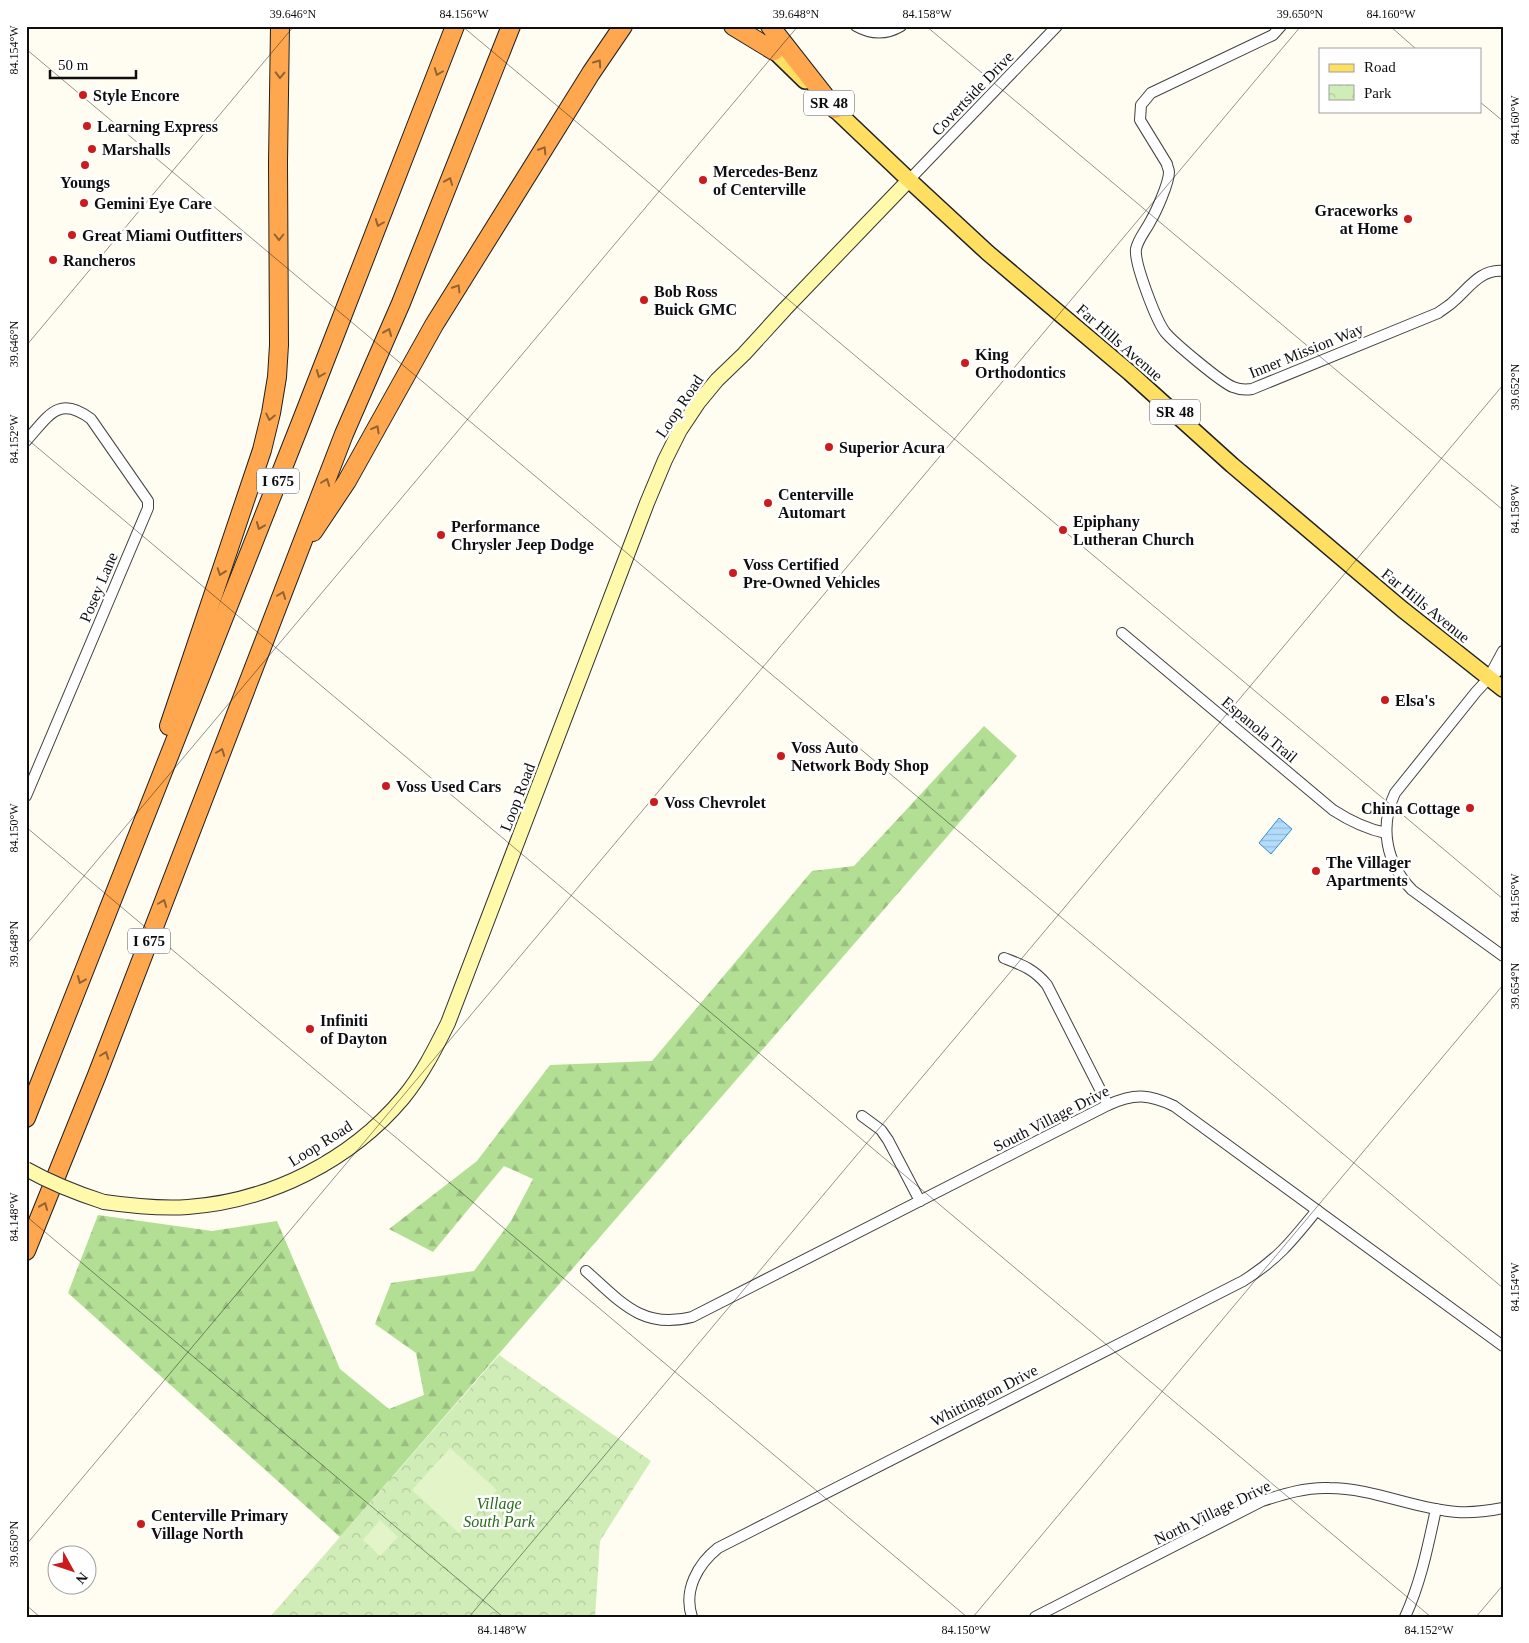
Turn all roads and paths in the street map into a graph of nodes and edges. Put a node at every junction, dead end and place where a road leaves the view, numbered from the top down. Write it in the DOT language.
graph roads {
  1 [pos="280,26"];
  2 [pos="455,26"];
  3 [pos="511,26"];
  4 [pos="624,26"];
  5 [pos="732,26"];
  6 [pos="748,26"];
  7 [pos="770,26"];
  8 [pos="856,26"];
  9 [pos="901,26"];
  10 [pos="1057,26"];
  11 [pos="1279,28"];
  12 [pos="774,50"];
  13 [pos="835,109"];
  14 [pos="909,180"];
  15 [pos="1503,271"];
  16 [pos="26,440"];
  17 [pos="295,560"];
  18 [pos="1122,633"];
  19 [pos="1503,651"];
  20 [pos="1503,667"];
  21 [pos="1489,678"];
  22 [pos="1503,689"];
  23 [pos="26,796"];
  24 [pos="1386,833"];
  25 [pos="98,935"];
  26 [pos="1503,956"];
  27 [pos="1004,958"];
  28 [pos="1108,1105"];
  29 [pos="862,1116"];
  30 [pos="26,1118"];
  31 [pos="26,1169"];
  32 [pos="920,1201"];
  33 [pos="1317,1210"];
  34 [pos="26,1251"];
  35 [pos="586,1271"];
  36 [pos="1503,1346"];
  37 [pos="1503,1508"];
  38 [pos="1436,1509"];
  39 [pos="692,1617"];
  40 [pos="1035,1617"];
  41 [pos="1405,1617"];
  1 -- 25 [label="highway, one-way"];
  2 -- 25 [label="highway, I 675, one-way"];
  17 -- 3 [label="highway, I 675, one-way"];
  17 -- 4 [label="highway, one-way"];
  5 -- 12 [label="highway"];
  6 -- 12 [label="main road, Far Hills Avenue / SR 48"];
  7 -- 13 [label="highway"];
  8 -- 9 [label="street"];
  10 -- 14 [label="street, Covertside Drive"];
  11 -- 15 [label="street, Inner Mission Way"];
  12 -- 13 [label="main road, Far Hills Avenue / SR 48"];
  13 -- 14 [label="main road, Far Hills Avenue / SR 48"];
  14 -- 21 [label="main road, Far Hills Avenue / SR 48"];
  14 -- 31 [label="street, Loop Road, bridge"];
  16 -- 23 [label="street, Posey Lane"];
  34 -- 17 [label="highway, I 675, one-way"];
  18 -- 24 [label="street, Espanola Trail"];
  19 -- 21 [label="street"];
  20 -- 21 [label="street"];
  21 -- 22 [label="main road, Far Hills Avenue / SR 48"];
  21 -- 24 [label="street"];
  24 -- 26 [label="street"];
  25 -- 30 [label="highway, I 675, one-way"];
  27 -- 28 [label="street"];
  28 -- 32 [label="street, South Village Drive"];
  28 -- 33 [label="street, South Village Drive"];
  29 -- 32 [label="street"];
  32 -- 35 [label="street, South Village Drive"];
  33 -- 36 [label="street, South Village Drive"];
  33 -- 39 [label="street, Whittington Drive"];
  37 -- 38 [label="street, North Village Drive"];
  38 -- 40 [label="street, North Village Drive"];
  38 -- 41 [label="street"];
}
